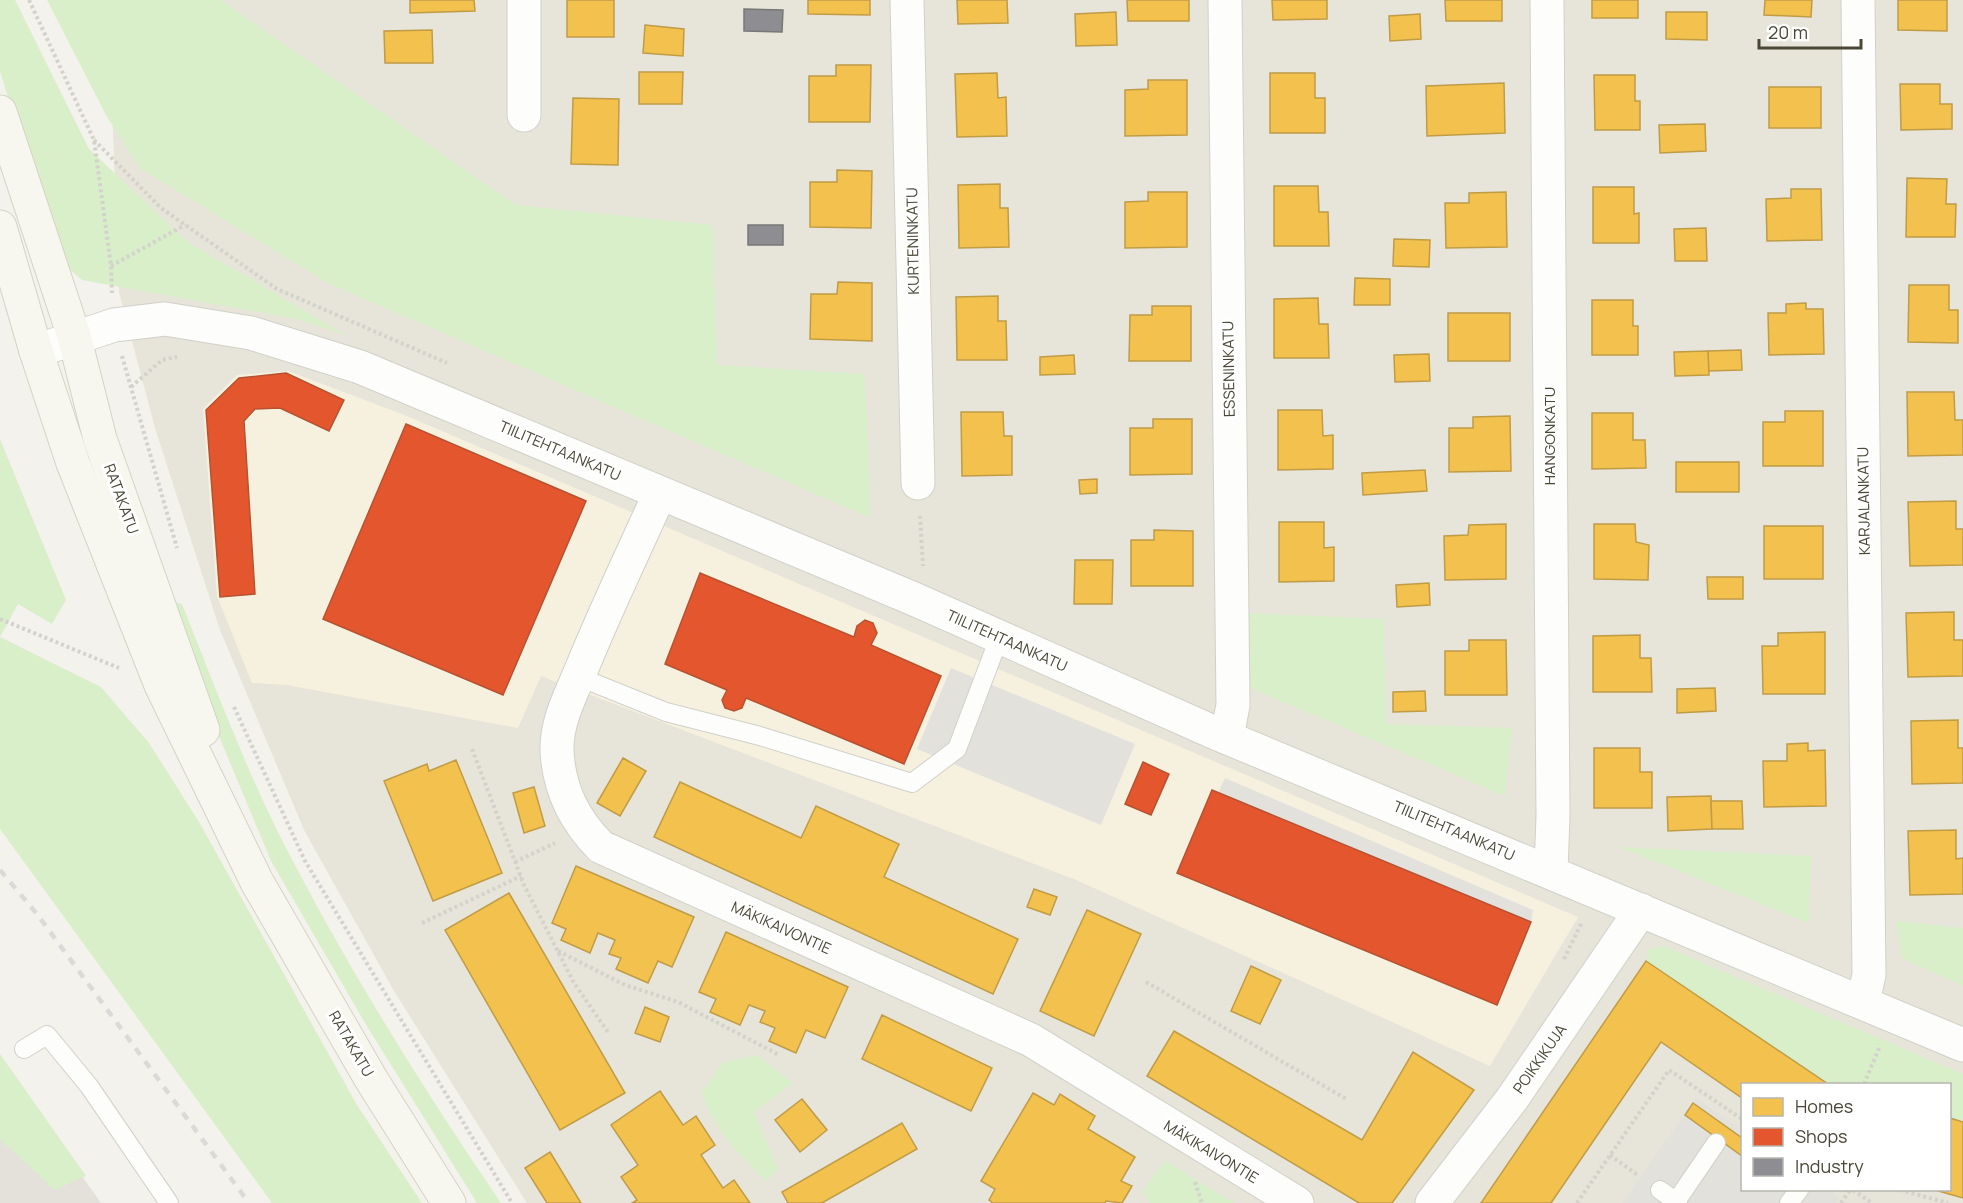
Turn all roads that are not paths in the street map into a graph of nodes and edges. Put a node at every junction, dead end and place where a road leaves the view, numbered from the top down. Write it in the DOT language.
graph roads {
  1 [pos="524,0"];
  2 [pos="907,0"];
  3 [pos="1225,0"];
  4 [pos="1547,0"];
  5 [pos="1858,0"];
  6 [pos="0,112"];
  7 [pos="524,115"];
  8 [pos="0,227"];
  9 [pos="74,336"];
  10 [pos="36,351"];
  11 [pos="918,483"];
  12 [pos="660,493"];
  13 [pos="999,638"];
  14 [pos="579,676"];
  15 [pos="1227,737"];
  16 [pos="1551,871"];
  17 [pos="257,882"];
  18 [pos="1641,910"];
  19 [pos="1863,1002"];
  20 [pos="1963,1045"];
  21 [pos="24,1049"];
  22 [pos="1716,1143"];
  23 [pos="1660,1190"];
  24 [pos="1798,1191"];
  25 [pos="1677,1202"];
  26 [pos="169,1203"];
  27 [pos="449,1203"];
  28 [pos="1297,1203"];
  29 [pos="1432,1203"];
  30 [pos="1789,1203"];
  1 -- 7 [label="street"];
  2 -- 11 [label="street, KURTENINKATU"];
  3 -- 15 [label="street, ESSENINKATU"];
  4 -- 16 [label="street, HANGONKATU"];
  5 -- 19 [label="street, KARJALANKATU"];
  6 -- 9 [label="main road, RATAKATU"];
  8 -- 10 [label="main road, RATAKATU"];
  9 -- 10 [label="street, TIILITEHTAANKATU"];
  9 -- 12 [label="street, TIILITEHTAANKATU"];
  9 -- 17 [label="main road, RATAKATU"];
  10 -- 17 [label="main road, RATAKATU"];
  12 -- 13 [label="street, TIILITEHTAANKATU"];
  12 -- 14 [label="street, MÄKIKAIVONTIE"];
  13 -- 14 [label="lane"];
  13 -- 15 [label="street, TIILITEHTAANKATU"];
  14 -- 28 [label="street, MÄKIKAIVONTIE"];
  15 -- 16 [label="street, TIILITEHTAANKATU"];
  16 -- 18 [label="street, TIILITEHTAANKATU"];
  17 -- 27 [label="main road, RATAKATU"];
  18 -- 19 [label="street, TIILITEHTAANKATU"];
  18 -- 29 [label="street, POIKKIKUJA"];
  19 -- 20 [label="street, TIILITEHTAANKATU"];
  21 -- 26 [label="lane"];
  22 -- 25 [label="lane"];
  23 -- 25 [label="lane"];
  24 -- 30 [label="lane"];
}
